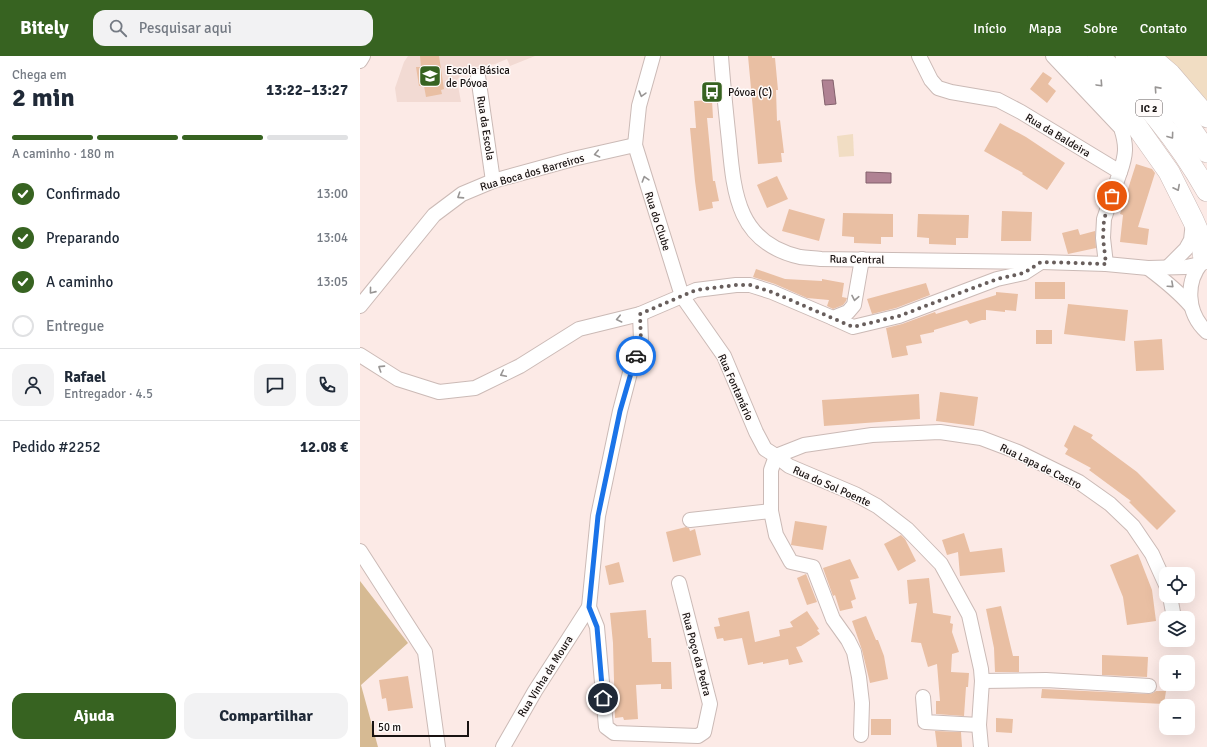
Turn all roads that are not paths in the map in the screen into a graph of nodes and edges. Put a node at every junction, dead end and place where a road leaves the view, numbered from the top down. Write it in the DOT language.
graph roads {
  1 [pos="363,56"];
  2 [pos="653,56"];
  3 [pos="721,56"];
  4 [pos="919,56"];
  5 [pos="1053,56"];
  6 [pos="1073,56"];
  7 [pos="1098,56"];
  8 [pos="1126,56"];
  9 [pos="1150,56"];
  10 [pos="360,61"];
  11 [pos="478,76"];
  12 [pos="1207,117"];
  13 [pos="635,145"];
  14 [pos="1200,159"];
  15 [pos="1120,172"];
  16 [pos="493,181"];
  17 [pos="1207,190"];
  18 [pos="1193,220"];
  19 [pos="862,259"];
  20 [pos="1204,260"];
  21 [pos="1041,262"];
  22 [pos="1106,264"];
  23 [pos="1168,267"];
  24 [pos="1148,268"];
  25 [pos="682,296"];
  26 [pos="360,306"];
  27 [pos="1191,306"];
  28 [pos="640,314"];
  29 [pos="833,318"];
  30 [pos="1207,332"];
  31 [pos="360,354"];
  32 [pos="776,456"];
  33 [pos="771,511"];
  34 [pos="690,520"];
  35 [pos="360,551"];
  36 [pos="1159,570"];
  37 [pos="679,583"];
  38 [pos="589,607"];
  39 [pos="982,680"];
  40 [pos="1149,686"];
  41 [pos="923,697"];
  42 [pos="979,725"];
  43 [pos="861,735"];
  44 [pos="438,747"];
  45 [pos="503,747"];
  46 [pos="981,747"];
  1 -- 10 [label="street"];
  2 -- 13 [label="street, one-way"];
  3 -- 19 [label="street, Rua Central"];
  4 -- 15 [label="street, Rua da Baldeira"];
  5 -- 15 [label="street"];
  6 -- 18 [label="highway, one-way"];
  7 -- 14 [label="highway, IC 2, one-way"];
  14 -- 8 [label="highway, IC 2, one-way"];
  9 -- 12 [label="highway"];
  11 -- 16 [label="street, Rua da Escola"];
  13 -- 16 [label="street, Rua Boca dos Barreiros, one-way"];
  25 -- 13 [label="street, Rua do Clube, one-way"];
  14 -- 17 [label="highway, IC 2"];
  15 -- 22 [label="street"];
  16 -- 26 [label="street, Rua Boca dos Barreiros, one-way"];
  18 -- 20 [label="highway"];
  18 -- 23 [label="street"];
  19 -- 21 [label="street, Rua Central"];
  19 -- 29 [label="street, one-way"];
  20 -- 23 [label="street, Rua Central"];
  20 -- 27 [label="street"];
  21 -- 22 [label="street, Rua Central"];
  21 -- 29 [label="street"];
  22 -- 24 [label="street, Rua Central"];
  23 -- 24 [label="street, Rua Central"];
  24 -- 27 [label="street, one-way"];
  25 -- 28 [label="street"];
  25 -- 29 [label="street"];
  25 -- 32 [label="street, Rua Fontanário"];
  27 -- 30 [label="street"];
  28 -- 31 [label="street, one-way"];
  28 -- 38 [label="street, Rua Poço da Pedra"];
  32 -- 33 [label="street"];
  32 -- 36 [label="street, Rua Lapa de Castro"];
  32 -- 39 [label="street, Rua do Sol Poente"];
  33 -- 34 [label="street"];
  33 -- 43 [label="street"];
  35 -- 44 [label="street"];
  37 -- 38 [label="street, Rua Poço da Pedra"];
  38 -- 45 [label="street, Rua Vinha da Moura"];
  39 -- 40 [label="street"];
  39 -- 42 [label="street, Rua do Sol Poente"];
  41 -- 42 [label="street"];
  42 -- 46 [label="street, Rua do Sol Poente"];
}
